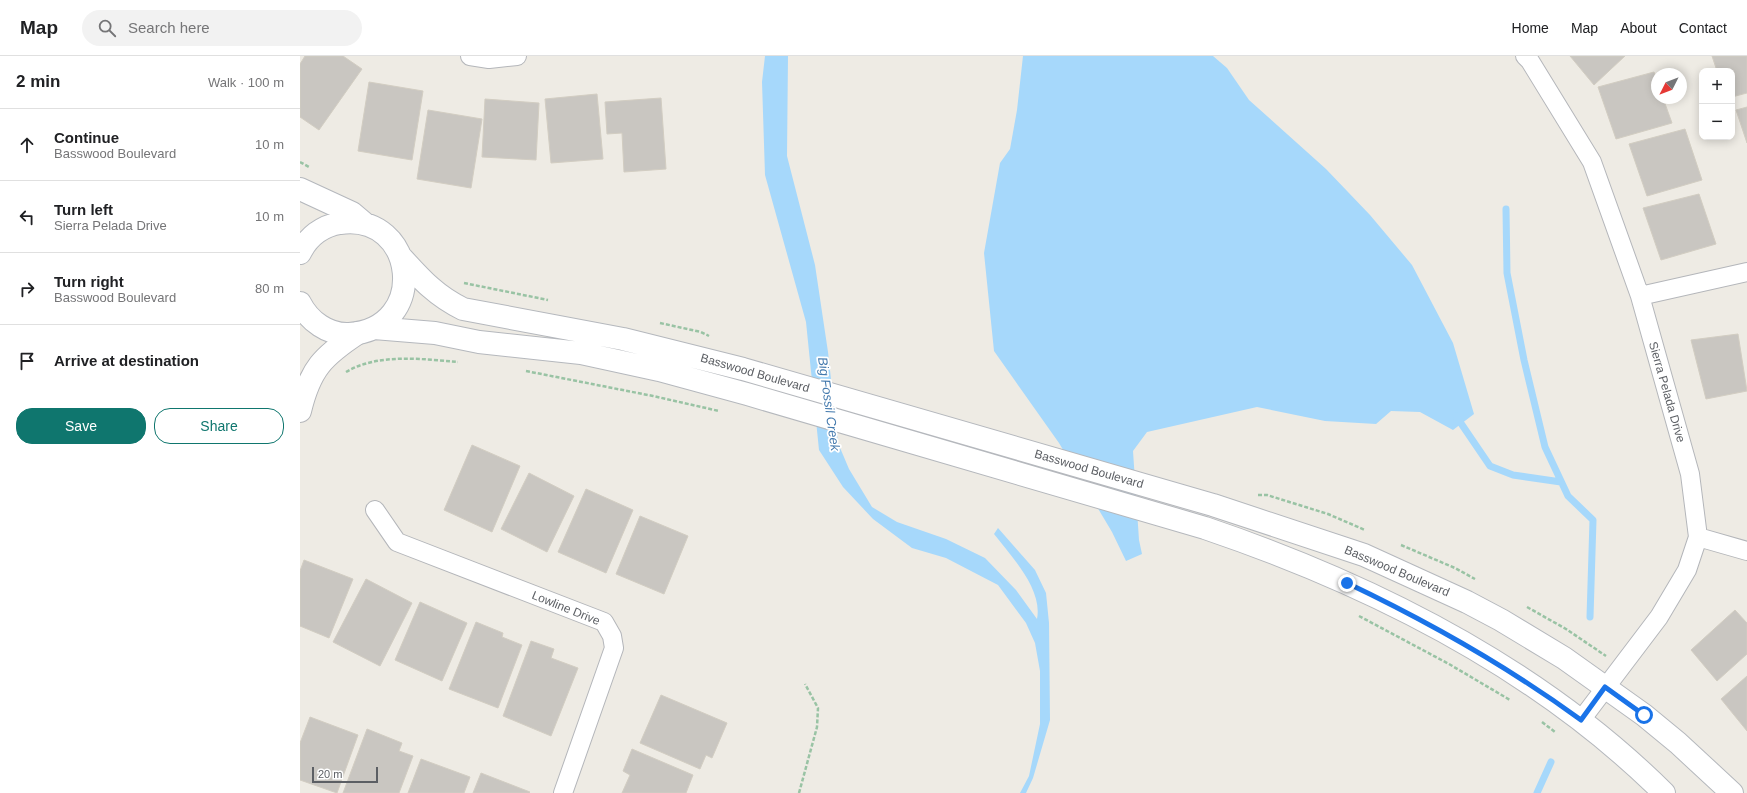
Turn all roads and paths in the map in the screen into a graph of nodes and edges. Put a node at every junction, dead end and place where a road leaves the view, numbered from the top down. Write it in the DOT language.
graph roads {
  1 [pos="470,56"];
  2 [pos="517,56"];
  3 [pos="1525,56"];
  4 [pos="300,162"];
  5 [pos="313,169"];
  6 [pos="300,188"];
  7 [pos="366,224"];
  8 [pos="300,253"];
  9 [pos="401,257"];
  10 [pos="1747,272"];
  11 [pos="459,281"];
  12 [pos="1640,296"];
  13 [pos="556,302"];
  14 [pos="300,303"];
  15 [pos="655,322"];
  16 [pos="366,331"];
  17 [pos="714,338"];
  18 [pos="465,363"];
  19 [pos="524,371"];
  20 [pos="344,373"];
  21 [pos="300,411"];
  22 [pos="723,412"];
  23 [pos="375,510"];
  24 [pos="1698,538"];
  25 [pos="1747,551"];
  26 [pos="1352,612"];
  27 [pos="805,684"];
  28 [pos="1605,687"];
  29 [pos="1516,704"];
  30 [pos="1581,720"];
  31 [pos="1541,721"];
  32 [pos="1560,735"];
  33 [pos="563,793"];
  34 [pos="799,793"];
  35 [pos="1664,793"];
  36 [pos="1732,793"];
  1 -- 2 [label="street"];
  3 -- 12 [label="street, Sierra Pelada Drive"];
  4 -- 5 [label="path"];
  6 -- 7 [label="main road"];
  7 -- 8 [label="main road"];
  7 -- 9 [label="main road"];
  9 -- 16 [label="main road"];
  9 -- 28 [label="main road, Basswood Boulevard"];
  10 -- 12 [label="street"];
  11 -- 13 [label="path"];
  12 -- 24 [label="street, Sierra Pelada Drive"];
  14 -- 16 [label="main road, Basswood Boulevard"];
  15 -- 17 [label="path"];
  16 -- 21 [label="main road"];
  16 -- 30 [label="main road, Basswood Boulevard"];
  18 -- 20 [label="path"];
  19 -- 22 [label="path"];
  23 -- 33 [label="street, Lowline Drive"];
  24 -- 25 [label="street"];
  24 -- 28 [label="street, Sierra Pelada Drive"];
  26 -- 29 [label="path"];
  27 -- 34 [label="path"];
  28 -- 30 [label="street, Sierra Pelada Drive"];
  28 -- 36 [label="main road, Basswood Boulevard"];
  30 -- 35 [label="main road, Basswood Boulevard"];
  31 -- 32 [label="path"];
}
